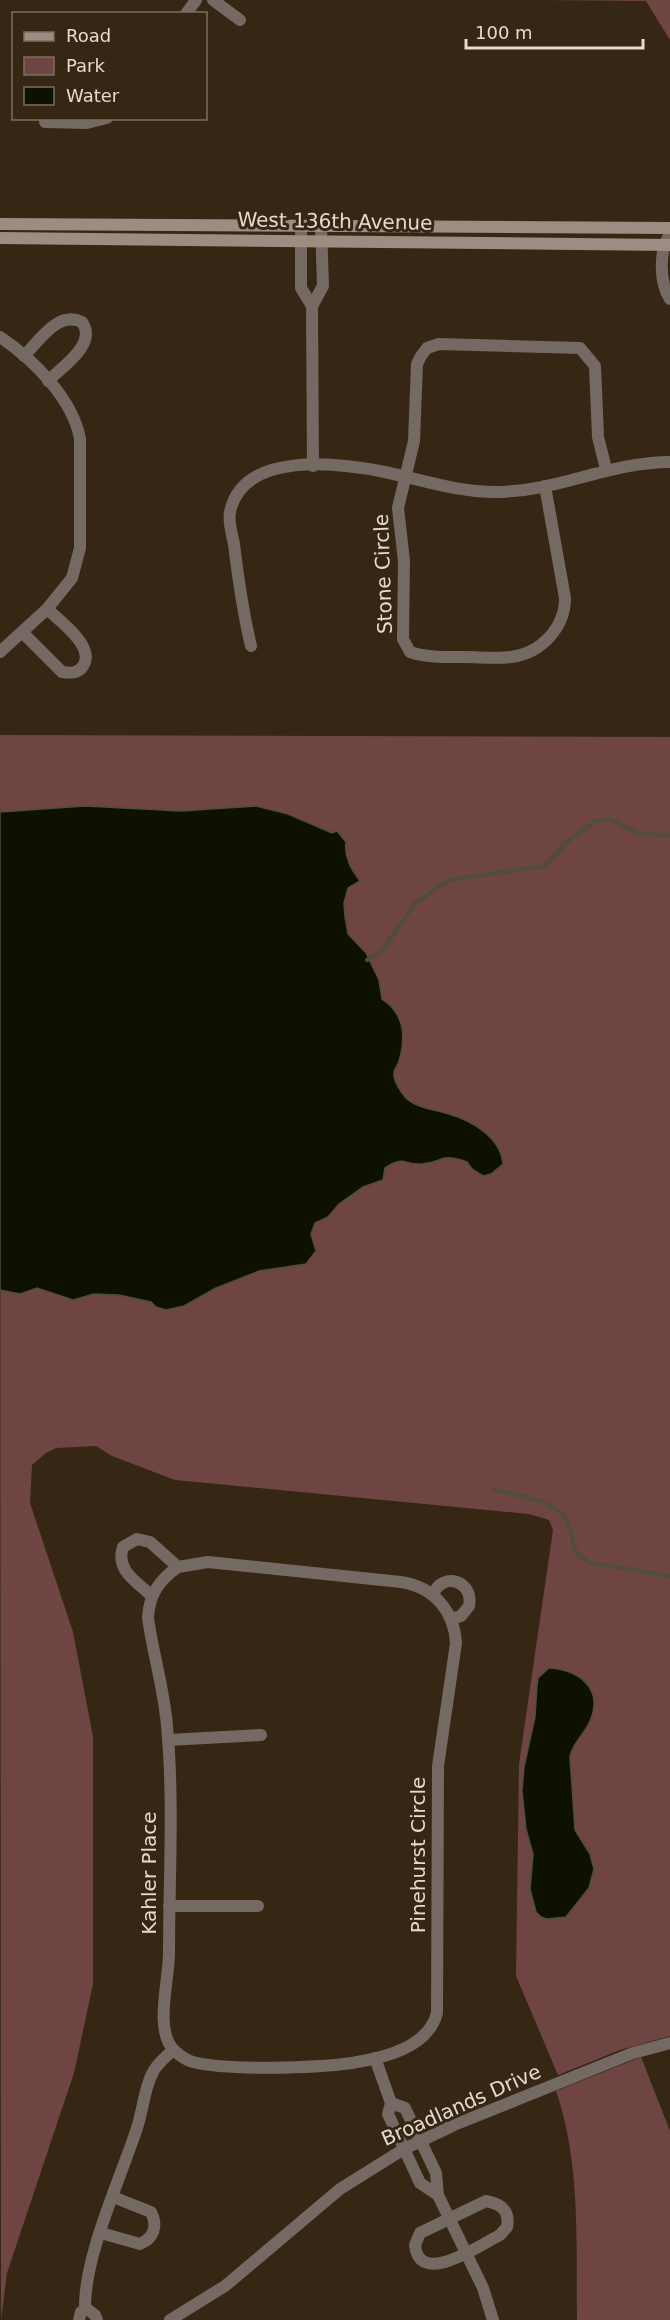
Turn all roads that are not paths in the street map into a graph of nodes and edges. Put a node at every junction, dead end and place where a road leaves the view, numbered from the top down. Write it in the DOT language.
graph roads {
  1 [pos="213,0"];
  2 [pos="240,20"];
  3 [pos="99,120"];
  4 [pos="45,122"];
  5 [pos="0,224"];
  6 [pos="301,225"];
  7 [pos="321,226"];
  8 [pos="670,228"];
  9 [pos="0,238"];
  10 [pos="301,240"];
  11 [pos="321,240"];
  12 [pos="668,241"];
  13 [pos="670,299"];
  14 [pos="312,306"];
  15 [pos="0,337"];
  16 [pos="24,356"];
  17 [pos="48,381"];
  18 [pos="670,462"];
  19 [pos="313,466"];
  20 [pos="606,469"];
  21 [pos="405,478"];
  22 [pos="545,486"];
  23 [pos="47,609"];
  24 [pos="23,633"];
  25 [pos="251,646"];
  26 [pos="0,652"];
  27 [pos="178,1567"];
  28 [pos="433,1594"];
  29 [pos="152,1596"];
  30 [pos="451,1618"];
  31 [pos="261,1735"];
  32 [pos="168,1740"];
  33 [pos="169,1906"];
  34 [pos="258,1906"];
  35 [pos="670,2043"];
  36 [pos="173,2050"];
  37 [pos="375,2058"];
  38 [pos="391,2103"];
  39 [pos="420,2140"];
  40 [pos="404,2149"];
  41 [pos="438,2195"];
  42 [pos="113,2197"];
  43 [pos="449,2218"];
  44 [pos="101,2234"];
  45 [pos="465,2252"];
  46 [pos="82,2315"];
  47 [pos="97,2320"];
  48 [pos="170,2320"];
  49 [pos="493,2320"];
  1 -- 2 [label="street"];
  3 -- 4 [label="street"];
  5 -- 6 [label="main road, West 136th Avenue"];
  6 -- 7 [label="main road, West 136th Avenue"];
  6 -- 10 [label="street"];
  7 -- 8 [label="main road, West 136th Avenue"];
  7 -- 11 [label="street"];
  9 -- 10 [label="main road, West 136th Avenue"];
  10 -- 11 [label="main road, West 136th Avenue"];
  10 -- 14 [label="street"];
  11 -- 12 [label="main road, West 136th Avenue"];
  11 -- 14 [label="street"];
  12 -- 13 [label="street"];
  14 -- 19 [label="street"];
  15 -- 16 [label="street"];
  16 -- 17 [label="street"];
  16 -- 17 [label="street"];
  17 -- 23 [label="street"];
  18 -- 20 [label="street"];
  19 -- 21 [label="street"];
  19 -- 25 [label="street"];
  20 -- 21 [label="street, Stone Circle"];
  20 -- 22 [label="street"];
  21 -- 22 [label="street"];
  21 -- 22 [label="street, Stone Circle"];
  23 -- 24 [label="street"];
  23 -- 24 [label="street"];
  24 -- 26 [label="street"];
  27 -- 28 [label="street"];
  27 -- 29 [label="street"];
  27 -- 29 [label="street"];
  28 -- 30 [label="street, Pinehurst Circle"];
  28 -- 30 [label="street"];
  29 -- 32 [label="street, Kahler Place"];
  30 -- 37 [label="street, Pinehurst Circle"];
  31 -- 32 [label="street"];
  32 -- 33 [label="street, Kahler Place"];
  33 -- 34 [label="street"];
  33 -- 36 [label="street, Kahler Place"];
  35 -- 39 [label="street, Broadlands Drive"];
  36 -- 37 [label="street, Pinehurst Circle"];
  36 -- 42 [label="street"];
  37 -- 38 [label="street"];
  38 -- 39 [label="street"];
  38 -- 40 [label="street"];
  39 -- 40 [label="street, Broadlands Drive"];
  39 -- 41 [label="street"];
  40 -- 41 [label="street"];
  40 -- 48 [label="street, Broadlands Drive"];
  41 -- 43 [label="street"];
  42 -- 44 [label="street"];
  42 -- 44 [label="street"];
  43 -- 45 [label="street"];
  43 -- 45 [label="street"];
  43 -- 45 [label="street"];
  44 -- 46 [label="street"];
  45 -- 49 [label="street"];
  46 -- 47 [label="street"];
}
